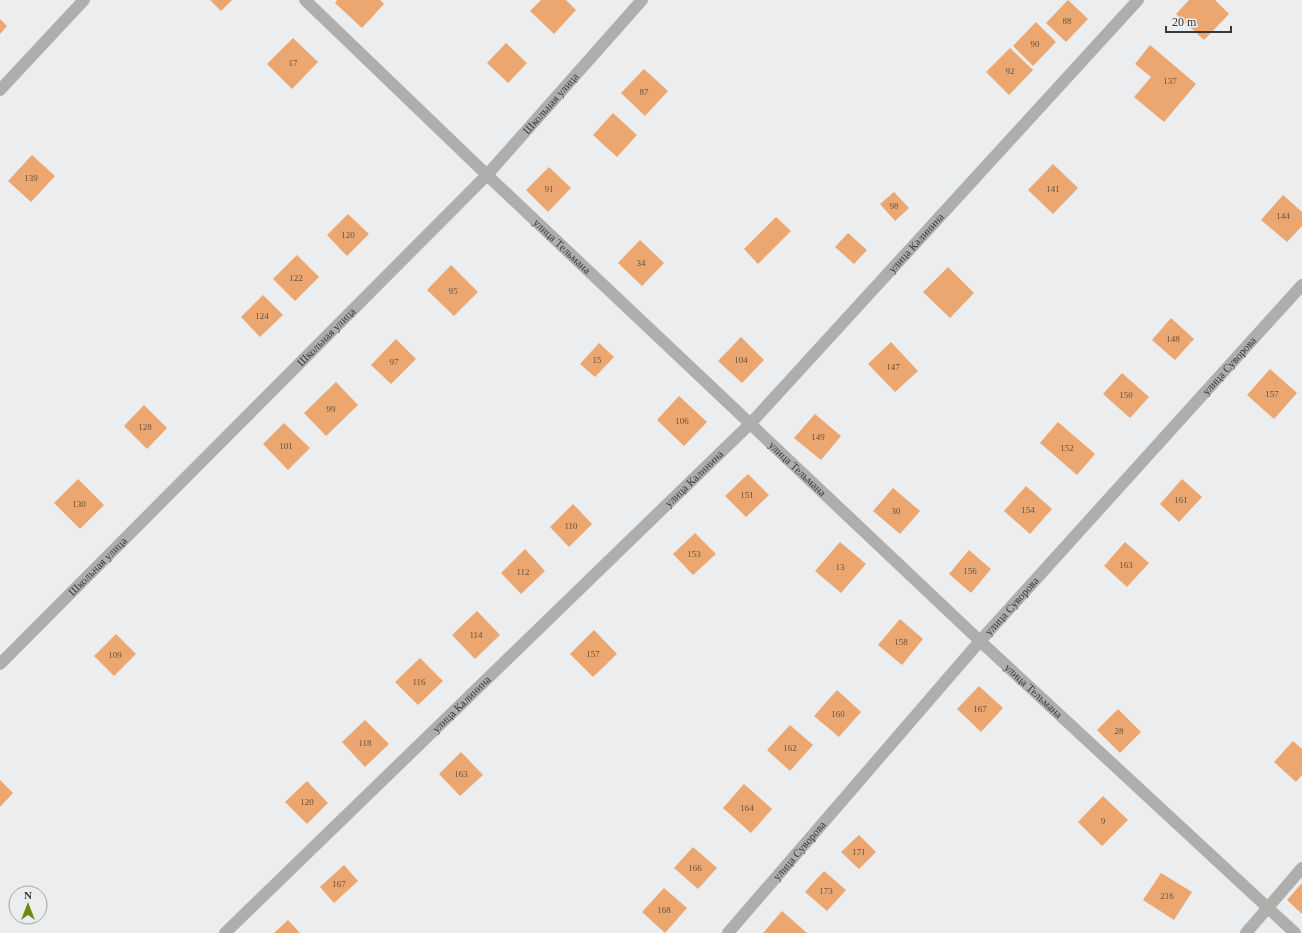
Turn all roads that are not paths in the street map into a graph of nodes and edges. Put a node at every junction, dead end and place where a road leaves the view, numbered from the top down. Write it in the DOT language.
graph roads {
  1 [pos="84,0"];
  2 [pos="305,0"];
  3 [pos="642,0"];
  4 [pos="1138,0"];
  5 [pos="0,90"];
  6 [pos="487,176"];
  7 [pos="1302,286"];
  8 [pos="751,423"];
  9 [pos="980,641"];
  10 [pos="0,664"];
  11 [pos="1302,868"];
  12 [pos="1268,906"];
  13 [pos="225,933"];
  14 [pos="728,933"];
  15 [pos="1246,933"];
  16 [pos="1295,933"];
  1 -- 5 [label="street"];
  2 -- 6 [label="street, улица Тельмана"];
  3 -- 6 [label="street, Школьная улица"];
  4 -- 8 [label="street, улица Калинина"];
  6 -- 8 [label="street, улица Тельмана"];
  6 -- 10 [label="street, Школьная улица"];
  7 -- 9 [label="street, улица Суворова"];
  8 -- 9 [label="street, улица Тельмана"];
  8 -- 13 [label="street, улица Калинина"];
  9 -- 12 [label="street, улица Тельмана"];
  9 -- 14 [label="street, улица Суворова"];
  11 -- 12 [label="street"];
  12 -- 15 [label="street"];
  12 -- 16 [label="street, улица Тельмана"];
}
